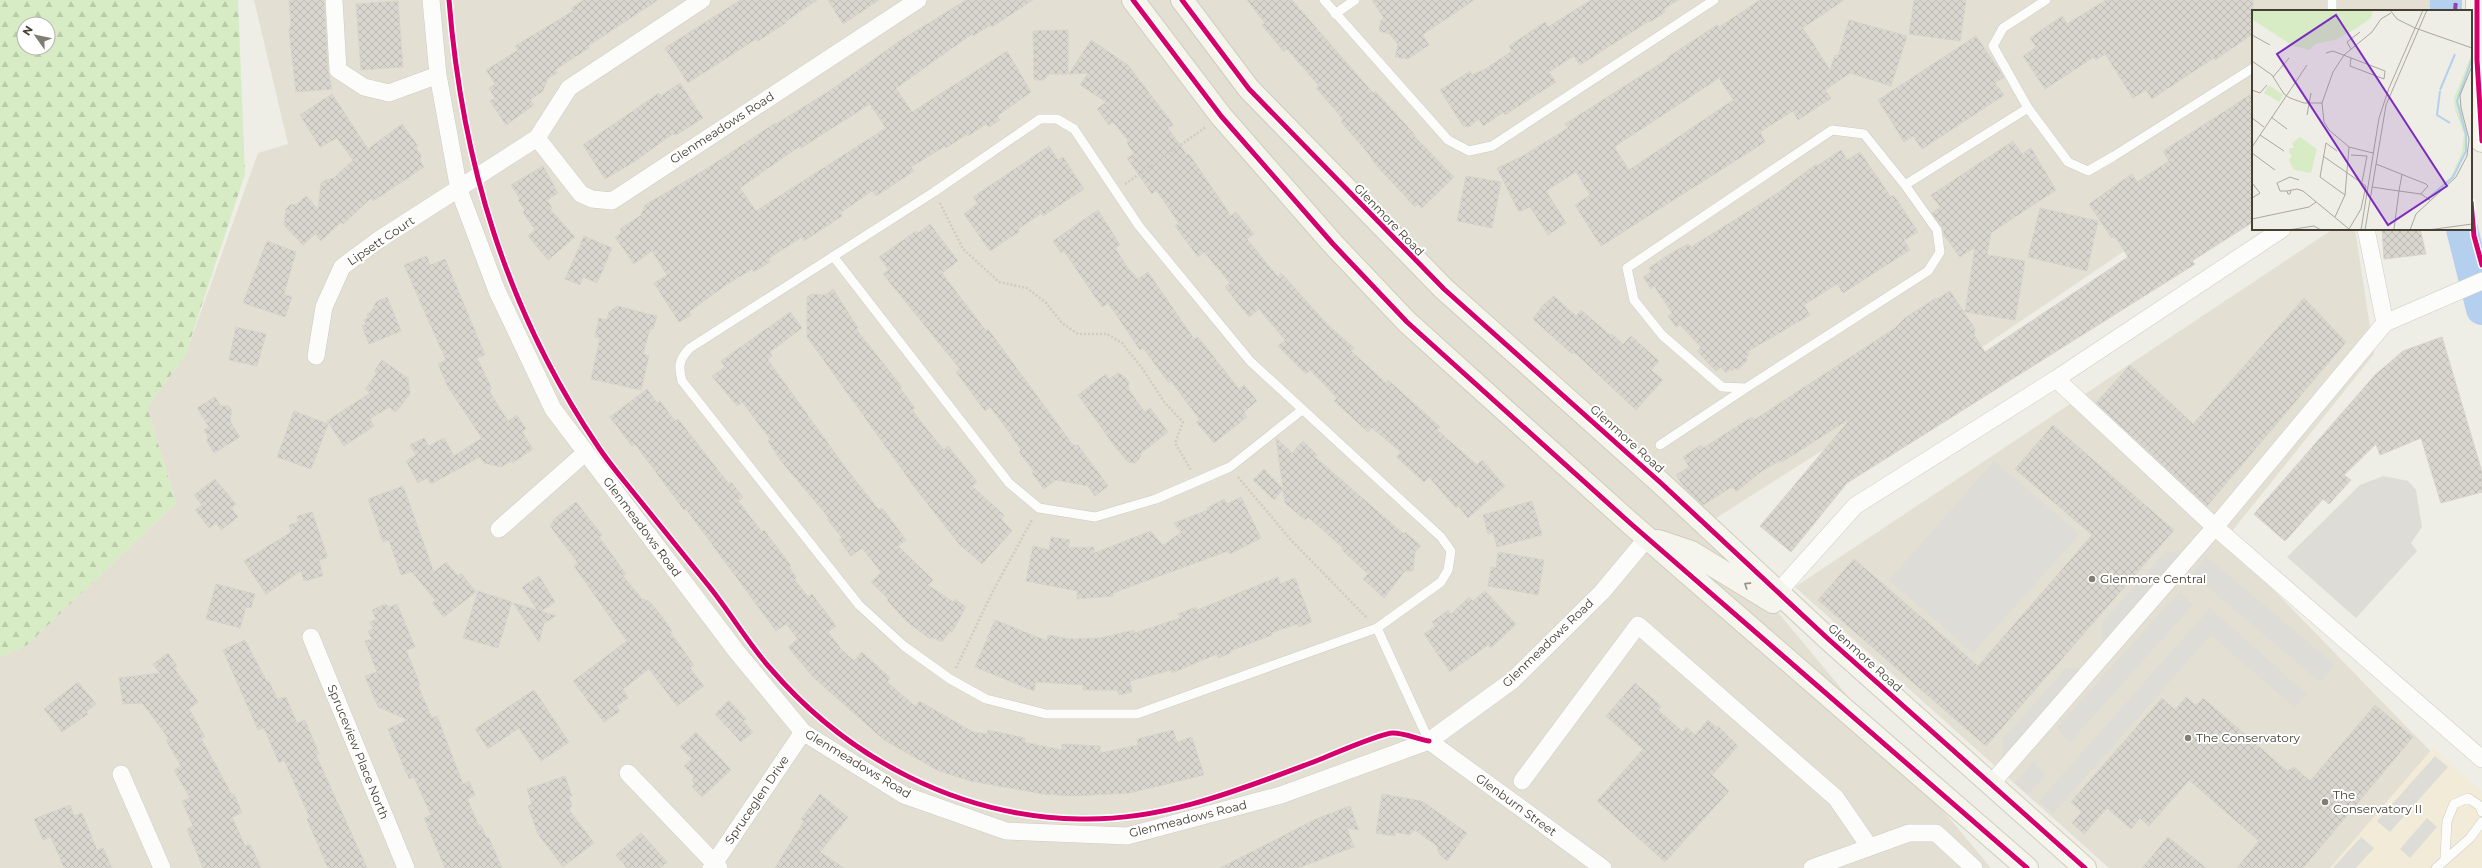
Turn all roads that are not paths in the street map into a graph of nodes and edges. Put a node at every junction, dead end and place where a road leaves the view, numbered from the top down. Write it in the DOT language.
graph roads {
  1 [pos="334,0"];
  2 [pos="431,0"];
  3 [pos="702,0"];
  4 [pos="918,0"];
  5 [pos="1134,0"];
  6 [pos="1182,0"];
  7 [pos="1324,0"];
  8 [pos="1356,0"];
  9 [pos="1714,0"];
  10 [pos="2046,0"];
  11 [pos="2477,0"];
  12 [pos="1335,14"];
  13 [pos="2474,60"];
  14 [pos="2252,69"];
  15 [pos="438,75"];
  16 [pos="2028,108"];
  17 [pos="537,138"];
  18 [pos="2482,142"];
  19 [pos="1905,185"];
  20 [pos="459,190"];
  21 [pos="2281,230"];
  22 [pos="2366,230"];
  23 [pos="833,256"];
  24 [pos="2482,281"];
  25 [pos="2384,323"];
  26 [pos="316,356"];
  27 [pos="2056,380"];
  28 [pos="1746,388"];
  29 [pos="1302,410"];
  30 [pos="1660,445"];
  31 [pos="585,452"];
  32 [pos="2215,527"];
  33 [pos="499,529"];
  34 [pos="1648,537"];
  35 [pos="1778,592"];
  36 [pos="1377,628"];
  37 [pos="311,637"];
  38 [pos="1826,637"];
  39 [pos="803,732"];
  40 [pos="1429,741"];
  41 [pos="2482,759"];
  42 [pos="628,773"];
  43 [pos="120,774"];
  44 [pos="1522,781"];
  45 [pos="1991,784"];
  46 [pos="2482,812"];
  47 [pos="2482,822"];
  48 [pos="1869,846"];
  49 [pos="2445,857"];
  50 [pos="714,867"];
  51 [pos="162,868"];
  52 [pos="406,868"];
  53 [pos="1603,868"];
  54 [pos="1812,868"];
  55 [pos="1974,868"];
  56 [pos="2028,868"];
  57 [pos="2085,868"];
  58 [pos="2436,868"];
  1 -- 15 [label="street"];
  2 -- 15 [label="street, Glenmeadows Road"];
  3 -- 17 [label="street"];
  4 -- 17 [label="street, Glenmeadows Road"];
  5 -- 34 [label="main road"];
  6 -- 35 [label="main road, Glenmore Road"];
  7 -- 12 [label="lane"];
  8 -- 12 [label="lane"];
  9 -- 12 [label="lane"];
  10 -- 16 [label="lane"];
  11 -- 13 [label="main road"];
  13 -- 18 [label="main road"];
  14 -- 16 [label="lane"];
  15 -- 20 [label="street, Glenmeadows Road"];
  16 -- 19 [label="lane"];
  17 -- 20 [label="street"];
  19 -- 28 [label="lane"];
  19 -- 28 [label="lane"];
  20 -- 26 [label="street, Lipsett Court"];
  20 -- 31 [label="street, Glenmeadows Road"];
  21 -- 27 [label="street"];
  22 -- 25 [label="street"];
  23 -- 29 [label="lane"];
  23 -- 29 [label="lane"];
  23 -- 36 [label="lane"];
  24 -- 25 [label="street"];
  25 -- 32 [label="street"];
  27 -- 32 [label="street"];
  27 -- 35 [label="street"];
  28 -- 30 [label="lane"];
  29 -- 36 [label="lane"];
  31 -- 33 [label="street"];
  31 -- 39 [label="street, Glenmeadows Road"];
  32 -- 41 [label="street"];
  32 -- 45 [label="street"];
  38 -- 34 [label="main road, one-way"];
  34 -- 40 [label="street, Glenmeadows Road"];
  34 -- 56 [label="main road"];
  35 -- 38 [label="main road, Glenmore Road"];
  36 -- 40 [label="lane"];
  37 -- 52 [label="street, Spruceview Place North"];
  38 -- 45 [label="main road, Glenmore Road"];
  39 -- 40 [label="street, Glenmeadows Road"];
  39 -- 50 [label="street, Spruceglen Drive"];
  40 -- 53 [label="street, Glenburn Street"];
  42 -- 50 [label="street"];
  43 -- 51 [label="street"];
  44 -- 48 [label="street"];
  45 -- 57 [label="main road, Glenmore Road"];
  46 -- 49 [label="lane"];
  47 -- 49 [label="lane"];
  48 -- 54 [label="street"];
  48 -- 55 [label="street"];
  49 -- 58 [label="lane"];
}
